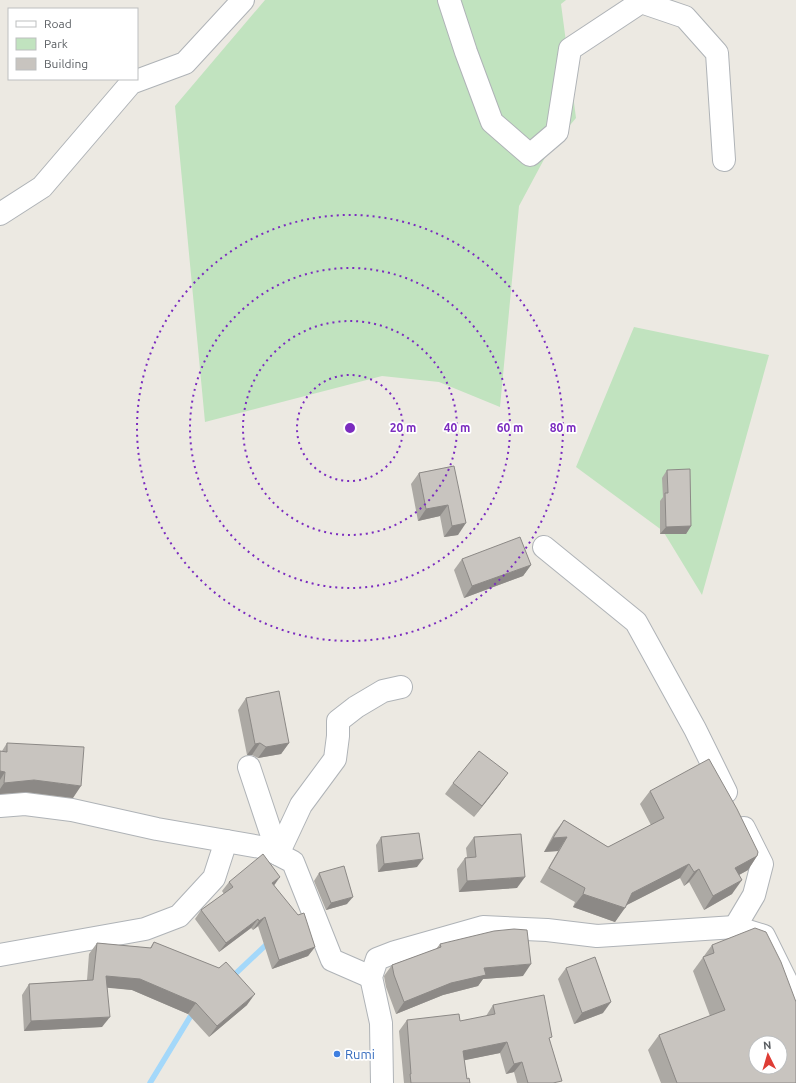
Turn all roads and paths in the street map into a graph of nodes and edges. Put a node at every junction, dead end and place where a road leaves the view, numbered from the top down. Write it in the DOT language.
graph roads {
  1 [pos="243,0"];
  2 [pos="448,0"];
  3 [pos="641,1"];
  4 [pos="724,160"];
  5 [pos="0,214"];
  6 [pos="544,547"];
  7 [pos="401,687"];
  8 [pos="248,767"];
  9 [pos="0,806"];
  10 [pos="226,841"];
  11 [pos="278,854"];
  12 [pos="735,927"];
  13 [pos="0,955"];
  14 [pos="371,977"];
  15 [pos="796,1001"];
  16 [pos="382,1083"];
  1 -- 5 [label="street"];
  2 -- 3 [label="street"];
  3 -- 4 [label="street"];
  6 -- 12 [label="street"];
  7 -- 11 [label="street"];
  8 -- 11 [label="street"];
  9 -- 10 [label="street"];
  10 -- 11 [label="street"];
  10 -- 13 [label="street"];
  11 -- 14 [label="street"];
  12 -- 14 [label="street"];
  12 -- 15 [label="street"];
  14 -- 16 [label="street"];
}
